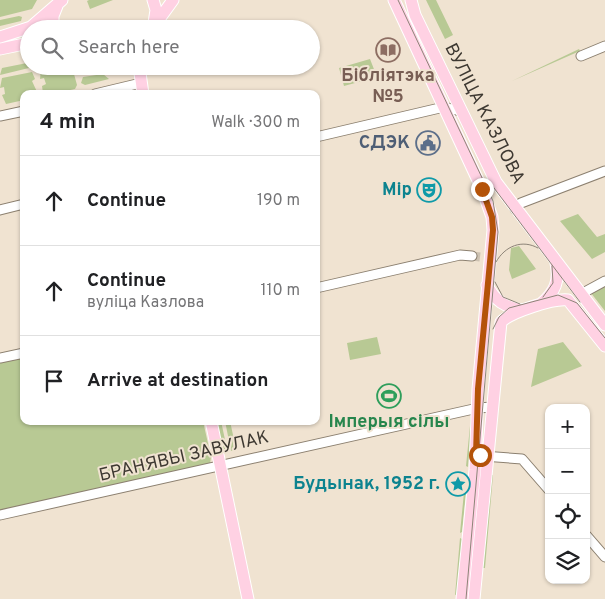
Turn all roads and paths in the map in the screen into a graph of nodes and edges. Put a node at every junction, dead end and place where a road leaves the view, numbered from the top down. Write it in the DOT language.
graph roads {
  1 [pos="153,0"];
  2 [pos="173,0"];
  3 [pos="394,0"];
  4 [pos="411,0"];
  5 [pos="61,1"];
  6 [pos="39,20"];
  7 [pos="53,20"];
  8 [pos="155,20"];
  9 [pos="158,20"];
  10 [pos="20,31"];
  11 [pos="0,37"];
  12 [pos="20,45"];
  13 [pos="605,46"];
  14 [pos="0,49"];
  15 [pos="581,56"];
  16 [pos="139,75"];
  17 [pos="142,89"];
  18 [pos="444,107"];
  19 [pos="20,111"];
  20 [pos="460,111"];
  21 [pos="0,116"];
  22 [pos="320,136"];
  23 [pos="605,171"];
  24 [pos="20,205"];
  25 [pos="515,209"];
  26 [pos="0,210"];
  27 [pos="481,257"];
  28 [pos="555,261"];
  29 [pos="605,281"];
  30 [pos="486,283"];
  31 [pos="320,287"];
  32 [pos="581,294"];
  33 [pos="541,304"];
  34 [pos="525,311"];
  35 [pos="605,325"];
  36 [pos="605,346"];
  37 [pos="20,354"];
  38 [pos="0,358"];
  39 [pos="492,407"];
  40 [pos="478,408"];
  41 [pos="212,425"];
  42 [pos="482,456"];
  43 [pos="220,466"];
  44 [pos="545,485"];
  45 [pos="0,515"];
  46 [pos="589,539"];
  47 [pos="605,557"];
  48 [pos="248,599"];
  49 [pos="462,599"];
  50 [pos="474,599"];
  1 -- 8 [label="main road"];
  2 -- 9 [label="main road"];
  3 -- 18 [label="main road, ВУЛІЦА КАЗЛОВА"];
  4 -- 20 [label="main road, ВУЛІЦА КАЗЛОВА"];
  5 -- 6 [label="main road"];
  5 -- 7 [label="main road"];
  10 -- 11 [label="main road"];
  12 -- 14 [label="main road"];
  13 -- 15 [label="street"];
  16 -- 17 [label="main road"];
  18 -- 20 [label="street"];
  18 -- 22 [label="street"];
  18 -- 27 [label="main road, ВУЛІЦА КАЗЛОВА"];
  19 -- 21 [label="street"];
  20 -- 25 [label="main road, ВУЛІЦА КАЗЛОВА"];
  23 -- 25 [label="street"];
  24 -- 26 [label="street"];
  25 -- 28 [label="main road, ВУЛІЦА КАЗЛОВА"];
  27 -- 30 [label="main road, ВУЛІЦА КАЗЛОВА"];
  27 -- 31 [label="street"];
  28 -- 32 [label="main road, ВУЛІЦА КАЗЛОВА"];
  28 -- 33 [label="main road"];
  29 -- 32 [label="street"];
  30 -- 34 [label="main road"];
  30 -- 40 [label="main road, ВУЛІЦА КАЗЛОВА"];
  32 -- 35 [label="main road, ВУЛІЦА КАЗЛОВА"];
  33 -- 34 [label="main road"];
  33 -- 36 [label="main road"];
  34 -- 39 [label="main road"];
  37 -- 38 [label="street"];
  39 -- 40 [label="street, БРАНЯВЫ ЗАВУЛАК"];
  39 -- 42 [label="main road"];
  40 -- 42 [label="main road, ВУЛІЦА КАЗЛОВА"];
  40 -- 43 [label="street, БРАНЯВЫ ЗАВУЛАК"];
  41 -- 43 [label="main road"];
  42 -- 44 [label="street"];
  42 -- 49 [label="main road"];
  42 -- 50 [label="main road"];
  43 -- 45 [label="street, БРАНЯВЫ ЗАВУЛАК"];
  43 -- 48 [label="main road"];
  46 -- 47 [label="street"];
}
